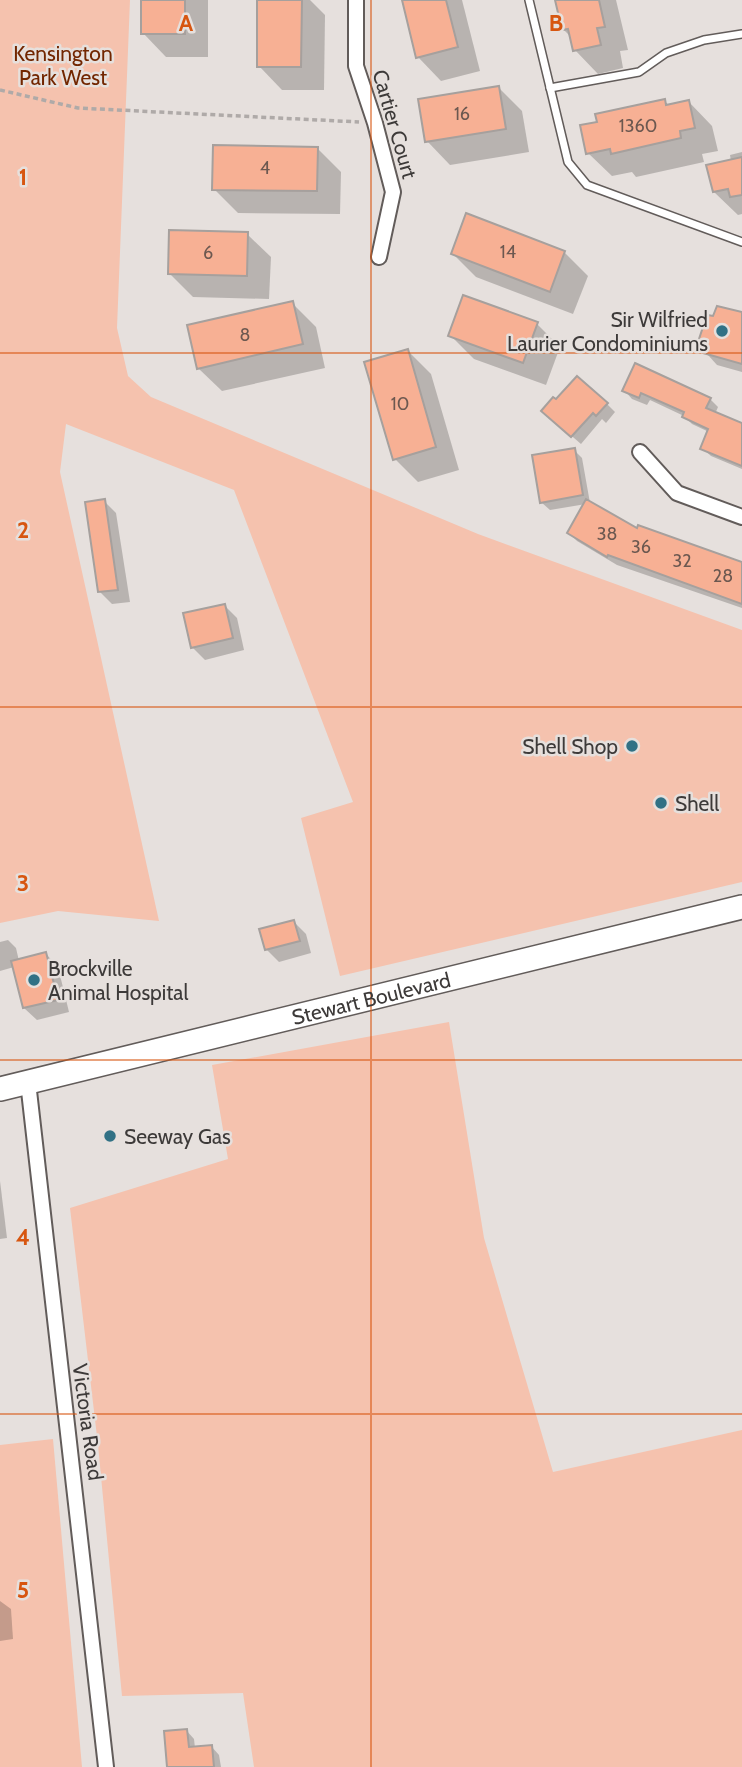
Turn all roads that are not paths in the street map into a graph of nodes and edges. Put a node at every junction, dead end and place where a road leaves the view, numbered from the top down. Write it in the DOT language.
graph roads {
  1 [pos="356,0"];
  2 [pos="529,0"];
  3 [pos="742,34"];
  4 [pos="550,88"];
  5 [pos="742,242"];
  6 [pos="379,257"];
  7 [pos="640,452"];
  8 [pos="742,517"];
  9 [pos="742,907"];
  10 [pos="28,1082"];
  11 [pos="0,1089"];
  12 [pos="106,1767"];
  1 -- 6 [label="street, Cartier Court"];
  2 -- 4 [label="lane"];
  3 -- 4 [label="lane"];
  4 -- 5 [label="lane"];
  7 -- 8 [label="street"];
  9 -- 10 [label="main road, Stewart Boulevard"];
  10 -- 11 [label="main road, Stewart Boulevard"];
  10 -- 12 [label="street, Victoria Road"];
}
